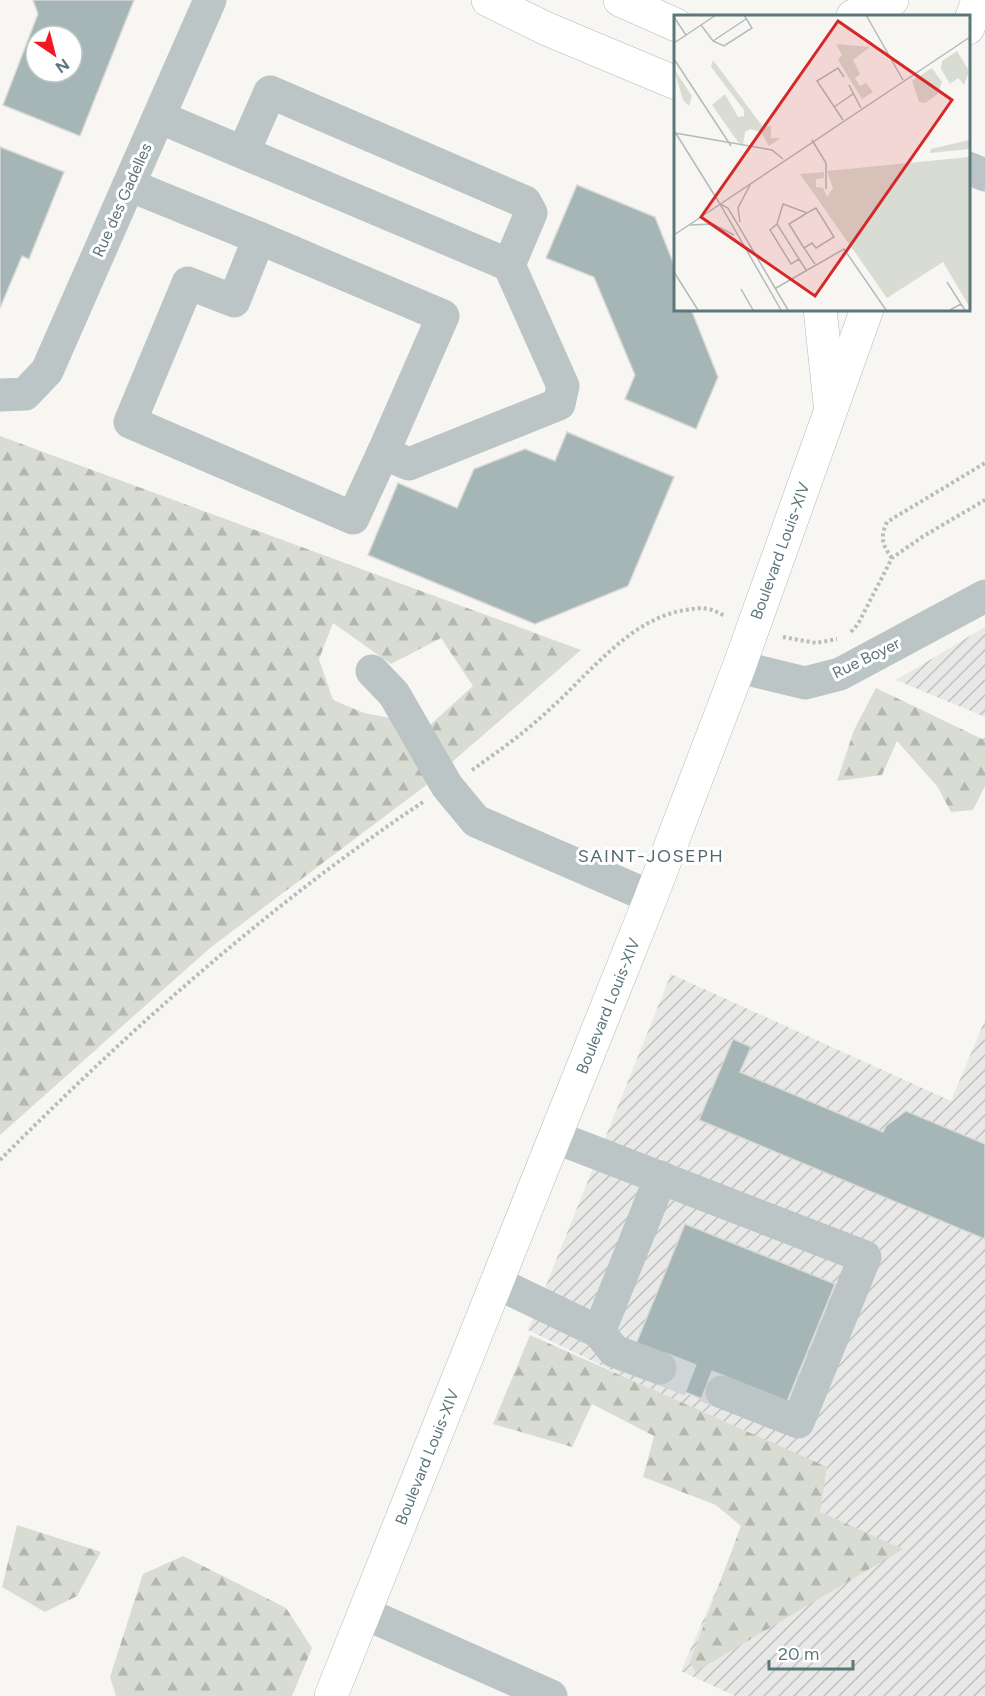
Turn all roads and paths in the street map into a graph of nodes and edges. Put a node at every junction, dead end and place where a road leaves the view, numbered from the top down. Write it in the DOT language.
graph roads {
  1 [pos="210,0"];
  2 [pos="488,0"];
  3 [pos="620,0"];
  4 [pos="892,0"];
  5 [pos="978,0"];
  6 [pos="856,15"];
  7 [pos="674,24"];
  8 [pos="970,25"];
  9 [pos="674,82"];
  10 [pos="159,117"];
  11 [pos="244,151"];
  12 [pos="970,168"];
  13 [pos="985,175"];
  14 [pos="129,185"];
  15 [pos="259,238"];
  16 [pos="509,265"];
  17 [pos="820,310"];
  18 [pos="867,310"];
  19 [pos="12,394"];
  20 [pos="831,410"];
  21 [pos="383,453"];
  22 [pos="985,463"];
  23 [pos="985,500"];
  24 [pos="892,558"];
  25 [pos="985,596"];
  26 [pos="721,614"];
  27 [pos="785,638"];
  28 [pos="739,667"];
  29 [pos="372,671"];
  30 [pos="447,786"];
  31 [pos="651,897"];
  32 [pos="555,1137"];
  33 [pos="0,1160"];
  34 [pos="661,1177"];
  35 [pos="497,1283"];
  36 [pos="599,1332"];
  37 [pos="660,1368"];
  38 [pos="722,1392"];
  39 [pos="364,1613"];
  40 [pos="331,1696"];
  41 [pos="551,1696"];
  1 -- 10 [label="street, Rue des Gadelles"];
  2 -- 9 [label="main road"];
  3 -- 7 [label="main road"];
  4 -- 6 [label="main road"];
  5 -- 8 [label="main road"];
  10 -- 11 [label="street"];
  10 -- 14 [label="street, Rue des Gadelles"];
  11 -- 16 [label="street"];
  11 -- 16 [label="street"];
  12 -- 13 [label="street"];
  14 -- 15 [label="street"];
  14 -- 19 [label="street, Rue des Gadelles"];
  15 -- 21 [label="street"];
  15 -- 21 [label="street"];
  16 -- 21 [label="street"];
  17 -- 20 [label="main road"];
  18 -- 20 [label="main road, Boulevard Louis-XIV"];
  20 -- 28 [label="main road, Boulevard Louis-XIV"];
  22 -- 24 [label="path"];
  23 -- 24 [label="path"];
  24 -- 27 [label="path"];
  25 -- 28 [label="street, Rue Boyer"];
  26 -- 30 [label="path"];
  28 -- 31 [label="main road, Boulevard Louis-XIV"];
  29 -- 30 [label="street"];
  30 -- 31 [label="street"];
  30 -- 33 [label="path"];
  31 -- 32 [label="main road, Boulevard Louis-XIV"];
  32 -- 34 [label="street"];
  32 -- 35 [label="main road, Boulevard Louis-XIV"];
  34 -- 36 [label="street"];
  34 -- 38 [label="street"];
  35 -- 36 [label="street"];
  35 -- 39 [label="main road, Boulevard Louis-XIV"];
  36 -- 37 [label="street"];
  39 -- 40 [label="main road, Boulevard Louis-XIV"];
  39 -- 41 [label="street"];
}
